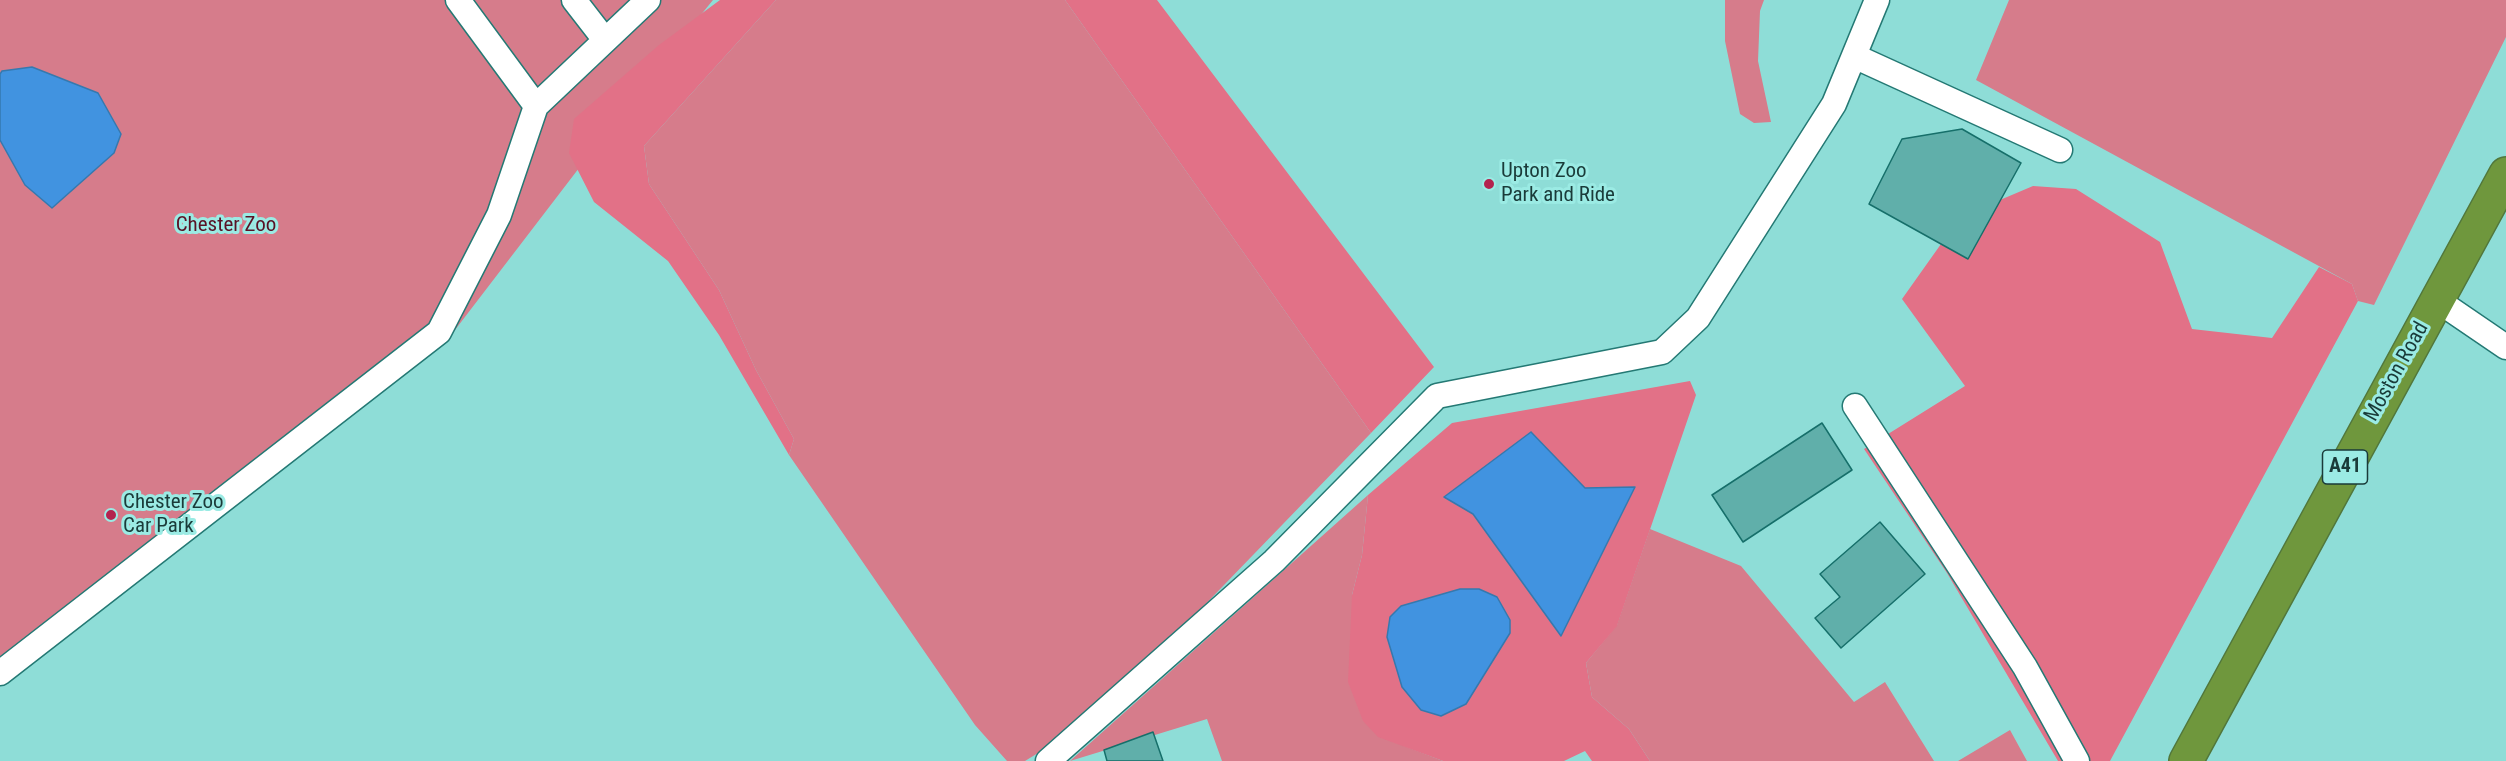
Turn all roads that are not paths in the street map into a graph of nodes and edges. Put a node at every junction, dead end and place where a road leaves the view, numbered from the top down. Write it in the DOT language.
graph roads {
  1 [pos="458,0"];
  2 [pos="574,0"];
  3 [pos="648,0"];
  4 [pos="1877,0"];
  5 [pos="605,40"];
  6 [pos="1854,56"];
  7 [pos="536,106"];
  8 [pos="2061,150"];
  9 [pos="2506,174"];
  10 [pos="2437,300"];
  11 [pos="2506,347"];
  12 [pos="1855,406"];
  13 [pos="0,673"];
  14 [pos="1048,761"];
  15 [pos="2078,761"];
  16 [pos="2186,761"];
  1 -- 7 [label="lane"];
  2 -- 5 [label="lane"];
  3 -- 5 [label="lane"];
  4 -- 6 [label="lane"];
  5 -- 7 [label="lane"];
  6 -- 8 [label="lane"];
  6 -- 14 [label="lane"];
  7 -- 13 [label="lane"];
  9 -- 10 [label="highway, Moston Road / A41"];
  10 -- 11 [label="lane"];
  10 -- 16 [label="highway, Moston Road / A41"];
  12 -- 15 [label="lane"];
}
